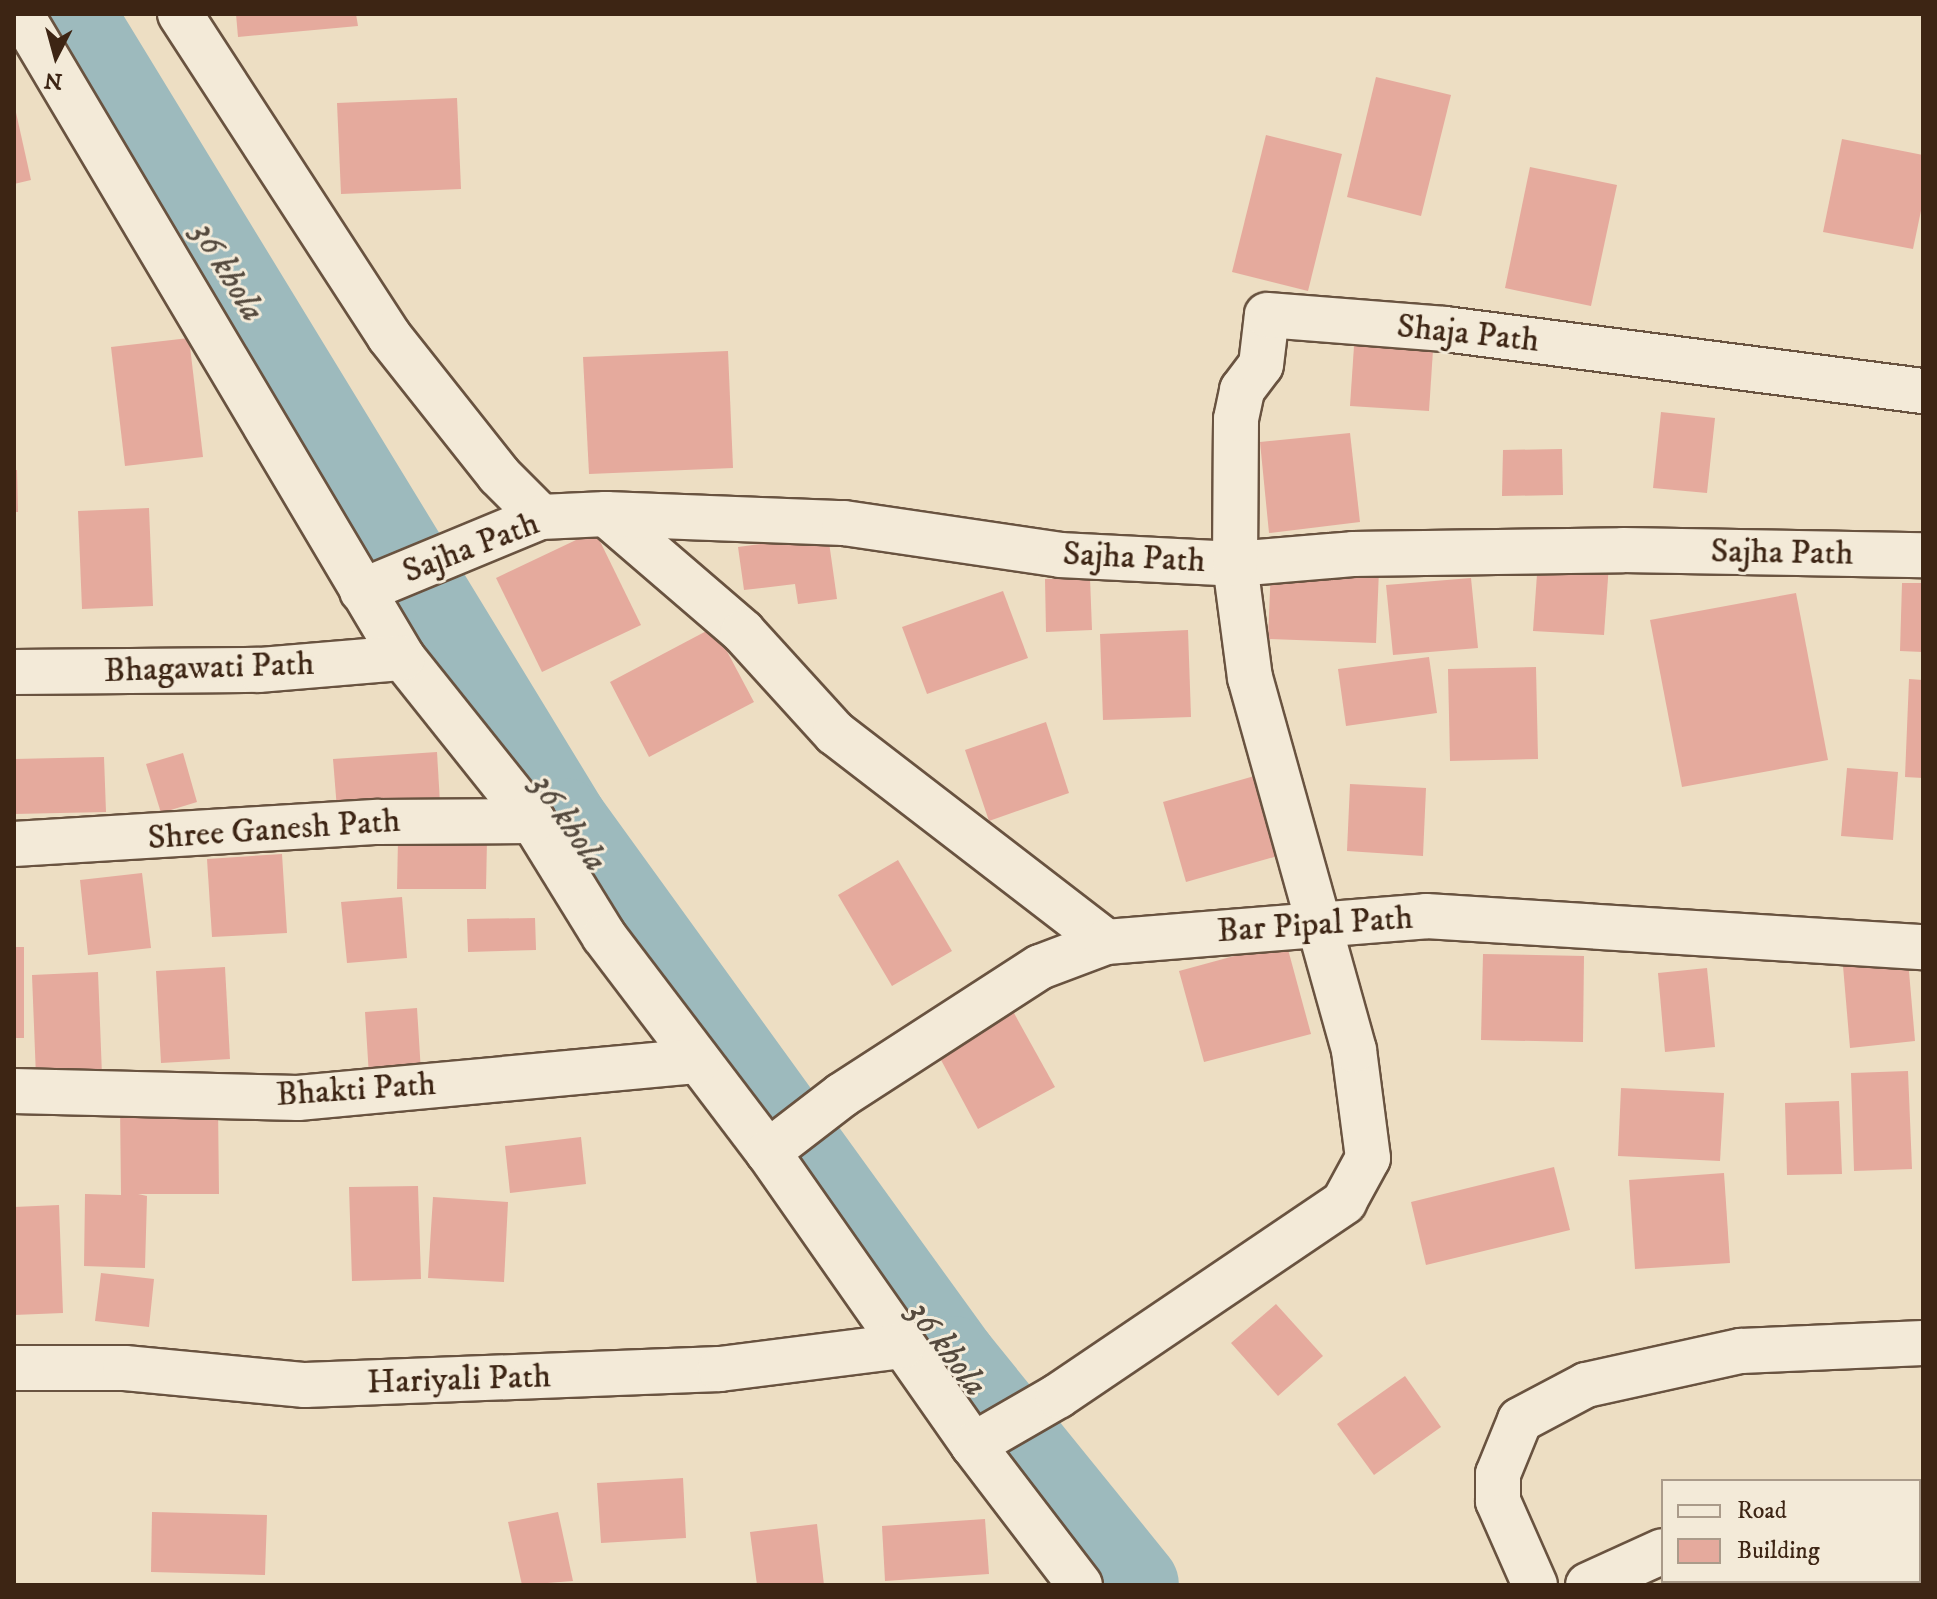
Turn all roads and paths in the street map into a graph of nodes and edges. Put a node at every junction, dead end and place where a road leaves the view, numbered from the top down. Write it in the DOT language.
graph roads {
  1 [pos="180,14"];
  2 [pos="24,37"];
  3 [pos="1923,391"];
  4 [pos="606,514"];
  5 [pos="541,517"];
  6 [pos="1923,555"];
  7 [pos="1235,564"];
  8 [pos="376,586"];
  9 [pos="403,658"];
  10 [pos="14,672"];
  11 [pos="533,821"];
  12 [pos="14,844"];
  13 [pos="1322,924"];
  14 [pos="1106,942"];
  15 [pos="1923,947"];
  16 [pos="698,1061"];
  17 [pos="14,1091"];
  18 [pos="775,1147"];
  19 [pos="1923,1343"];
  20 [pos="903,1346"];
  21 [pos="14,1368"];
  22 [pos="985,1438"];
  23 [pos="1661,1552"];
  24 [pos="1080,1585"];
  25 [pos="1535,1585"];
  26 [pos="1588,1585"];
  1 -- 5 [label="street"];
  2 -- 8 [label="street"];
  3 -- 7 [label="street, Shaja Path"];
  4 -- 5 [label="street, Sajha Path"];
  4 -- 7 [label="street, Sajha Path"];
  4 -- 14 [label="street"];
  5 -- 8 [label="street, Sajha Path"];
  6 -- 7 [label="street, Sajha Path"];
  7 -- 13 [label="street"];
  8 -- 9 [label="street"];
  9 -- 10 [label="street, Bhagawati Path"];
  9 -- 11 [label="street"];
  11 -- 12 [label="street, Shree Ganesh Path"];
  11 -- 16 [label="street"];
  13 -- 14 [label="street, Bar Pipal Path"];
  13 -- 15 [label="street, Bar Pipal Path"];
  13 -- 22 [label="street"];
  14 -- 18 [label="street, Bar Pipal Path"];
  16 -- 17 [label="street, Bhakti Path"];
  16 -- 18 [label="street"];
  18 -- 20 [label="street"];
  19 -- 25 [label="street"];
  20 -- 21 [label="street, Hariyali Path"];
  20 -- 22 [label="street"];
  22 -- 24 [label="street"];
  23 -- 26 [label="street"];
}
